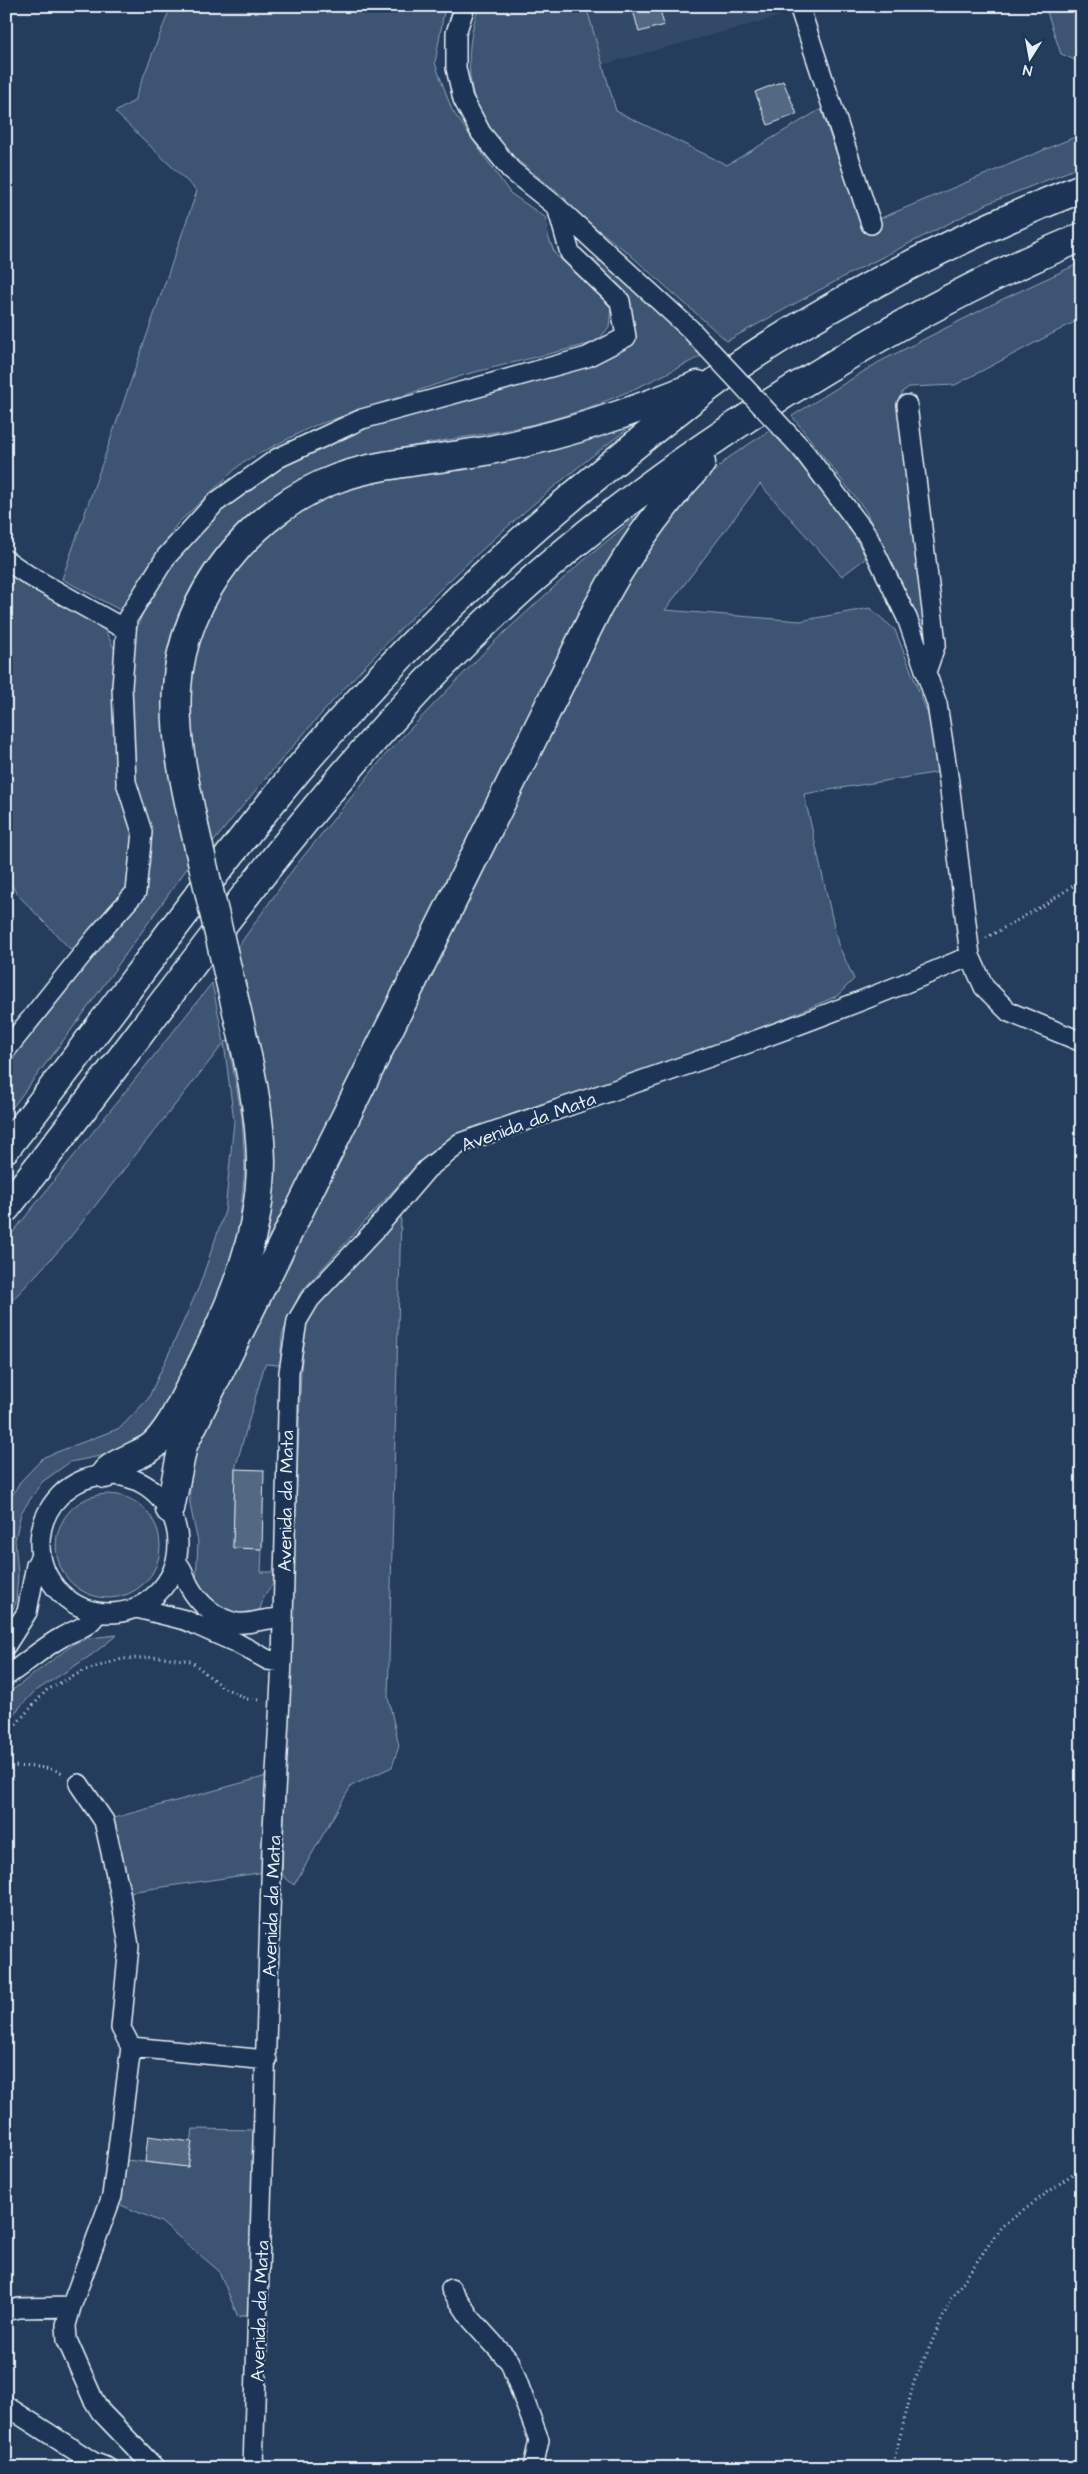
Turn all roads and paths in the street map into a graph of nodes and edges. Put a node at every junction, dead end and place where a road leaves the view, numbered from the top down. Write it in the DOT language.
graph roads {
  1 [pos="465,6"];
  2 [pos="799,6"];
  3 [pos="1082,188"];
  4 [pos="557,207"];
  5 [pos="871,224"];
  6 [pos="1082,237"];
  7 [pos="740,365"];
  8 [pos="907,405"];
  9 [pos="748,416"];
  10 [pos="6,560"];
  11 [pos="126,630"];
  12 [pos="926,672"];
  13 [pos="1082,880"];
  14 [pos="970,952"];
  15 [pos="1082,1042"];
  16 [pos="6,1050"];
  17 [pos="6,1148"];
  18 [pos="6,1208"];
  19 [pos="105,1474"];
  20 [pos="170,1509"];
  21 [pos="40,1558"];
  22 [pos="176,1562"];
  23 [pos="137,1608"];
  24 [pos="96,1612"];
  25 [pos="283,1619"];
  26 [pos="6,1645"];
  27 [pos="282,1662"];
  28 [pos="6,1676"];
  29 [pos="280,1702"];
  30 [pos="6,1735"];
  31 [pos="6,1766"];
  32 [pos="79,1784"];
  33 [pos="131,2047"];
  34 [pos="267,2060"];
  35 [pos="1082,2167"];
  36 [pos="451,2289"];
  37 [pos="71,2308"];
  38 [pos="6,2311"];
  39 [pos="6,2406"];
  40 [pos="108,2468"];
  41 [pos="155,2468"];
  42 [pos="253,2468"];
  43 [pos="533,2468"];
  44 [pos="892,2468"];
  1 -- 4 [label="street"];
  2 -- 5 [label="street"];
  3 -- 7 [label="highway"];
  4 -- 11 [label="street"];
  4 -- 12 [label="street, bridge"];
  6 -- 9 [label="highway"];
  7 -- 17 [label="highway"];
  7 -- 19 [label="highway, bridge"];
  8 -- 12 [label="street"];
  9 -- 18 [label="highway"];
  9 -- 20 [label="highway"];
  10 -- 11 [label="street"];
  11 -- 16 [label="street"];
  12 -- 14 [label="street"];
  13 -- 14 [label="path"];
  14 -- 15 [label="street"];
  14 -- 25 [label="street, Avenida da Mata"];
  19 -- 20 [label="street"];
  19 -- 21 [label="street"];
  20 -- 22 [label="street"];
  21 -- 24 [label="street"];
  21 -- 26 [label="street"];
  22 -- 23 [label="street"];
  22 -- 25 [label="street"];
  23 -- 24 [label="street"];
  23 -- 27 [label="street"];
  24 -- 28 [label="street"];
  25 -- 27 [label="street, Avenida da Mata"];
  27 -- 29 [label="street, Avenida da Mata"];
  29 -- 30 [label="path"];
  29 -- 34 [label="street, Avenida da Mata"];
  31 -- 32 [label="path"];
  32 -- 33 [label="street"];
  33 -- 34 [label="street"];
  33 -- 37 [label="street"];
  34 -- 42 [label="street, Avenida da Mata"];
  35 -- 44 [label="path"];
  36 -- 43 [label="street"];
  37 -- 38 [label="street"];
  37 -- 41 [label="street"];
  39 -- 40 [label="street"];
}
